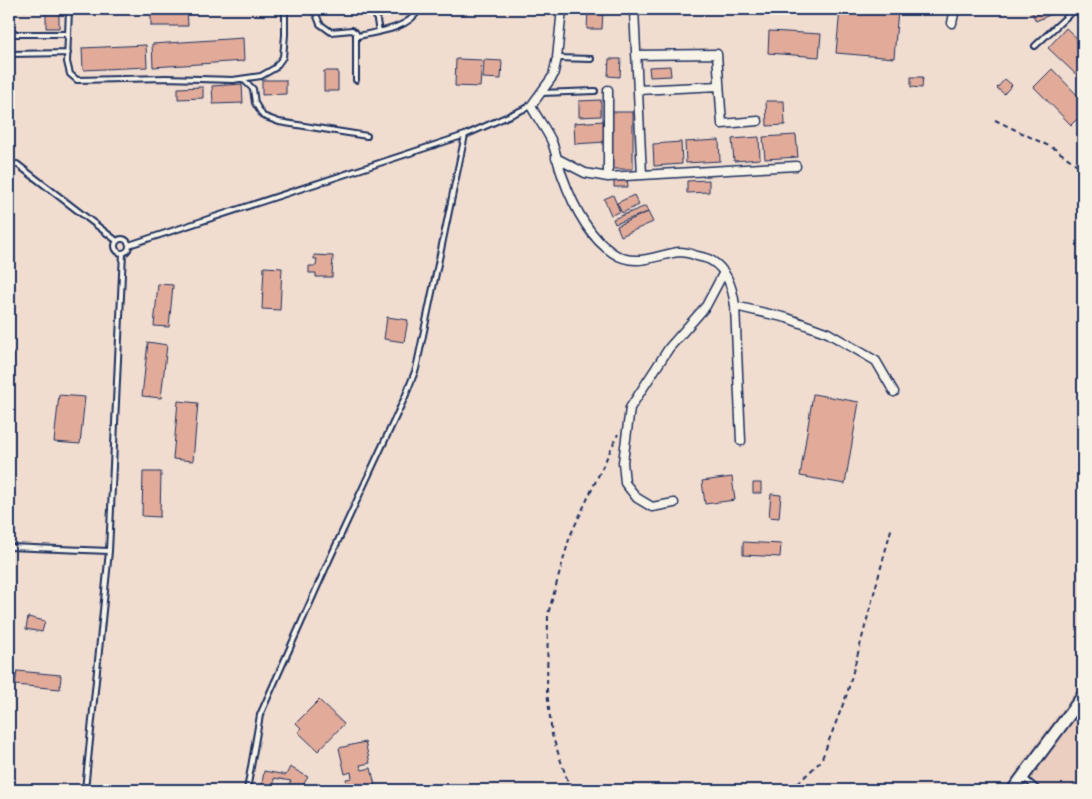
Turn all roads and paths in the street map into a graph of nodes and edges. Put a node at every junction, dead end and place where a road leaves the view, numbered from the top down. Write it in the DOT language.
graph roads {
  1 [pos="69,9"];
  2 [pos="285,9"];
  3 [pos="314,9"];
  4 [pos="375,9"];
  5 [pos="419,9"];
  6 [pos="562,9"];
  7 [pos="634,9"];
  8 [pos="955,9"];
  9 [pos="1075,9"];
  10 [pos="952,23"];
  11 [pos="380,32"];
  12 [pos="9,34"];
  13 [pos="68,34"];
  14 [pos="356,36"];
  15 [pos="1034,46"];
  16 [pos="68,53"];
  17 [pos="9,54"];
  18 [pos="636,55"];
  19 [pos="557,58"];
  20 [pos="592,59"];
  21 [pos="243,79"];
  22 [pos="356,80"];
  23 [pos="719,86"];
  24 [pos="608,90"];
  25 [pos="638,90"];
  26 [pos="595,91"];
  27 [pos="541,93"];
  28 [pos="530,106"];
  29 [pos="995,120"];
  30 [pos="758,121"];
  31 [pos="465,135"];
  32 [pos="367,136"];
  33 [pos="556,158"];
  34 [pos="9,165"];
  35 [pos="796,166"];
  36 [pos="1083,169"];
  37 [pos="642,175"];
  38 [pos="608,177"];
  39 [pos="117,241"];
  40 [pos="129,245"];
  41 [pos="123,254"];
  42 [pos="724,272"];
  43 [pos="735,306"];
  44 [pos="894,392"];
  45 [pos="619,431"];
  46 [pos="742,441"];
  47 [pos="674,503"];
  48 [pos="892,526"];
  49 [pos="9,547"];
  50 [pos="108,551"];
  51 [pos="1083,696"];
  52 [pos="1022,776"];
  53 [pos="86,790"];
  54 [pos="247,790"];
  55 [pos="582,790"];
  56 [pos="791,790"];
  57 [pos="1013,790"];
  58 [pos="1038,790"];
  1 -- 13 [label="lane"];
  2 -- 21 [label="lane"];
  3 -- 14 [label="lane"];
  4 -- 11 [label="lane"];
  5 -- 11 [label="lane"];
  6 -- 19 [label="street"];
  7 -- 18 [label="street"];
  8 -- 10 [label="street"];
  9 -- 15 [label="lane"];
  11 -- 14 [label="lane"];
  12 -- 13 [label="lane"];
  13 -- 16 [label="lane"];
  14 -- 22 [label="lane"];
  16 -- 17 [label="lane"];
  16 -- 21 [label="lane"];
  18 -- 23 [label="street"];
  18 -- 25 [label="street"];
  19 -- 20 [label="lane"];
  19 -- 27 [label="street"];
  21 -- 32 [label="lane"];
  23 -- 25 [label="street"];
  23 -- 30 [label="street"];
  24 -- 38 [label="street"];
  25 -- 37 [label="street"];
  26 -- 27 [label="lane"];
  27 -- 28 [label="street"];
  28 -- 31 [label="lane"];
  28 -- 33 [label="street"];
  29 -- 36 [label="path"];
  31 -- 40 [label="lane"];
  31 -- 54 [label="lane"];
  33 -- 38 [label="street"];
  33 -- 42 [label="street"];
  34 -- 39 [label="lane"];
  35 -- 37 [label="street"];
  37 -- 38 [label="street"];
  39 -- 40 [label="lane"];
  39 -- 41 [label="lane"];
  40 -- 41 [label="lane"];
  41 -- 50 [label="lane"];
  42 -- 43 [label="street"];
  42 -- 47 [label="street"];
  43 -- 44 [label="street"];
  43 -- 46 [label="street"];
  45 -- 55 [label="path"];
  48 -- 56 [label="path"];
  49 -- 50 [label="lane"];
  50 -- 53 [label="lane"];
  51 -- 52 [label="street"];
  52 -- 57 [label="street"];
  52 -- 58 [label="lane"];
}
